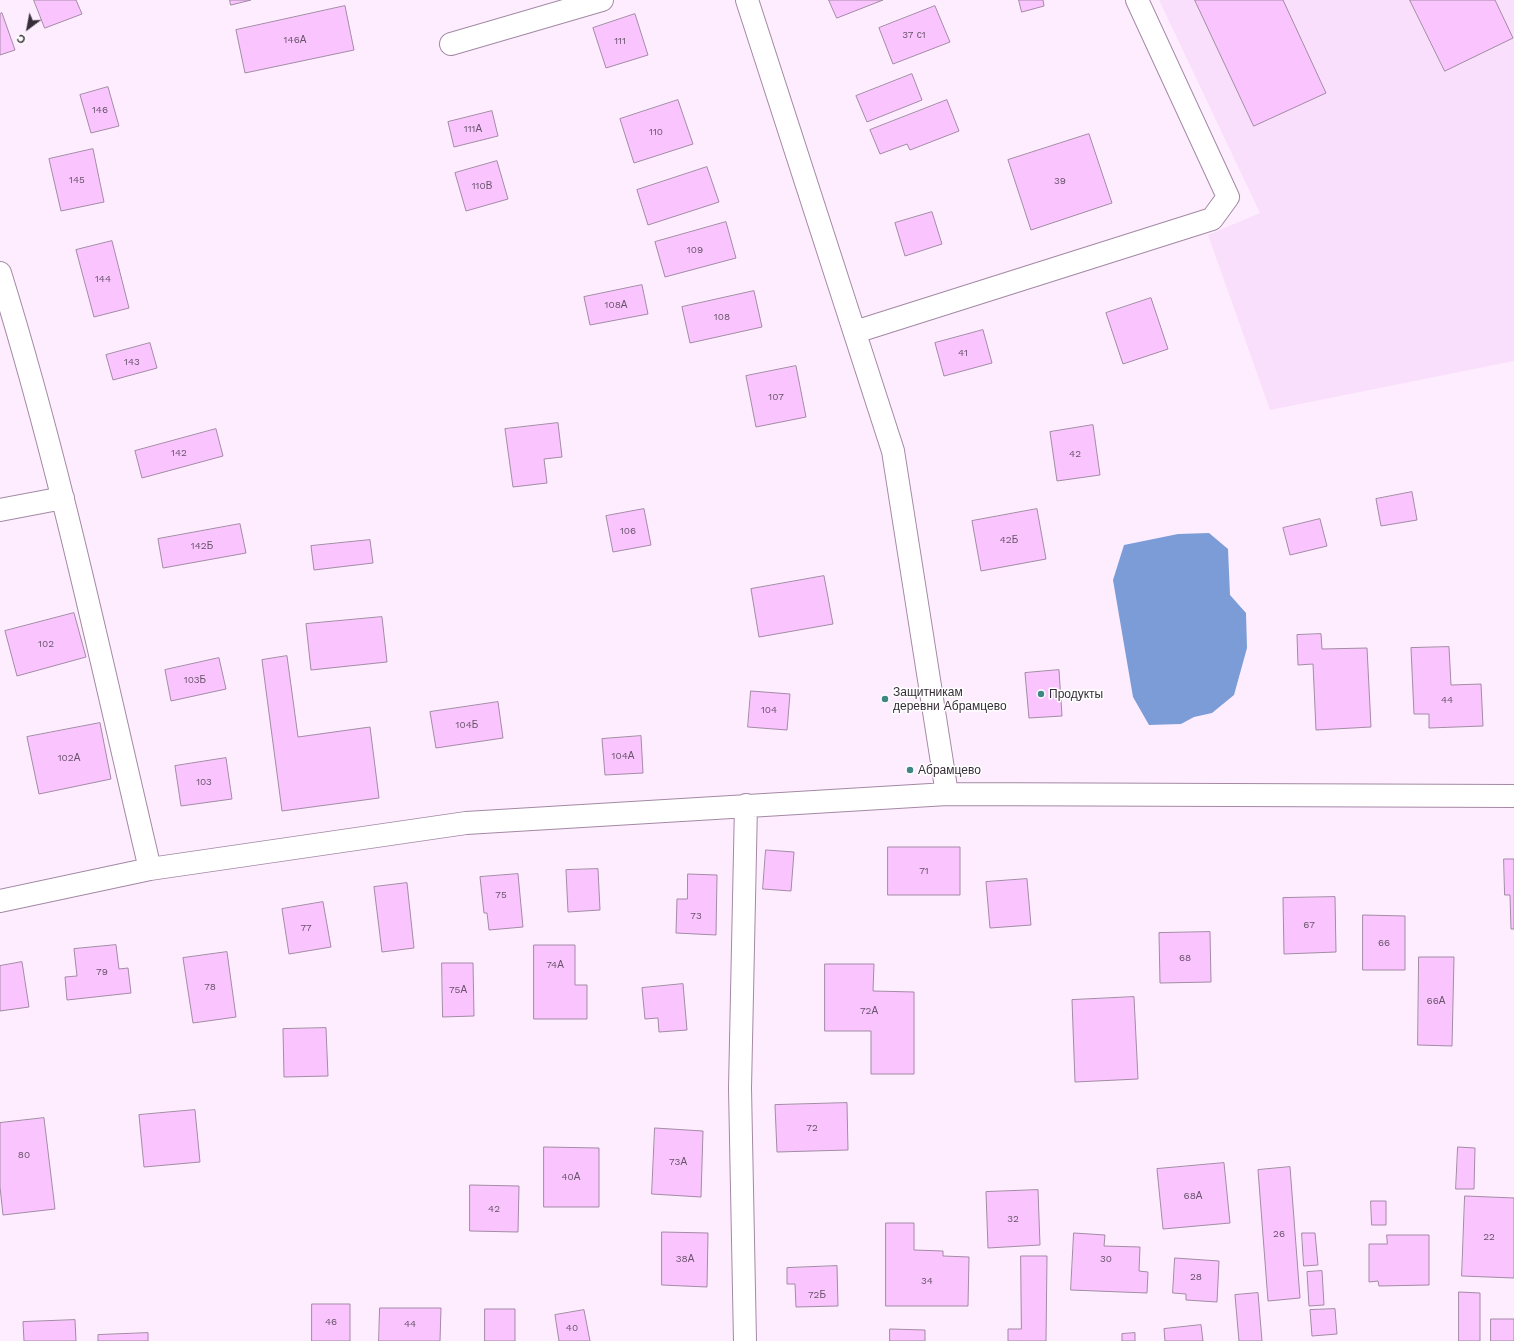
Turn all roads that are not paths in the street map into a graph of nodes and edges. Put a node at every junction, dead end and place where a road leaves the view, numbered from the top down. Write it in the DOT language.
graph roads {
  1 [pos="602,0"];
  2 [pos="747,0"];
  3 [pos="1137,0"];
  4 [pos="450,44"];
  5 [pos="0,273"];
  6 [pos="855,332"];
  7 [pos="63,498"];
  8 [pos="0,510"];
  9 [pos="947,794"];
  10 [pos="1514,796"];
  11 [pos="746,805"];
  12 [pos="150,869"];
  13 [pos="0,901"];
  14 [pos="746,1341"];
  1 -- 4 [label="street"];
  2 -- 6 [label="street"];
  3 -- 6 [label="street"];
  5 -- 7 [label="street"];
  6 -- 9 [label="street"];
  7 -- 8 [label="street"];
  7 -- 12 [label="street"];
  9 -- 10 [label="street"];
  9 -- 11 [label="street"];
  11 -- 12 [label="street"];
  11 -- 14 [label="street"];
  12 -- 13 [label="street"];
}
